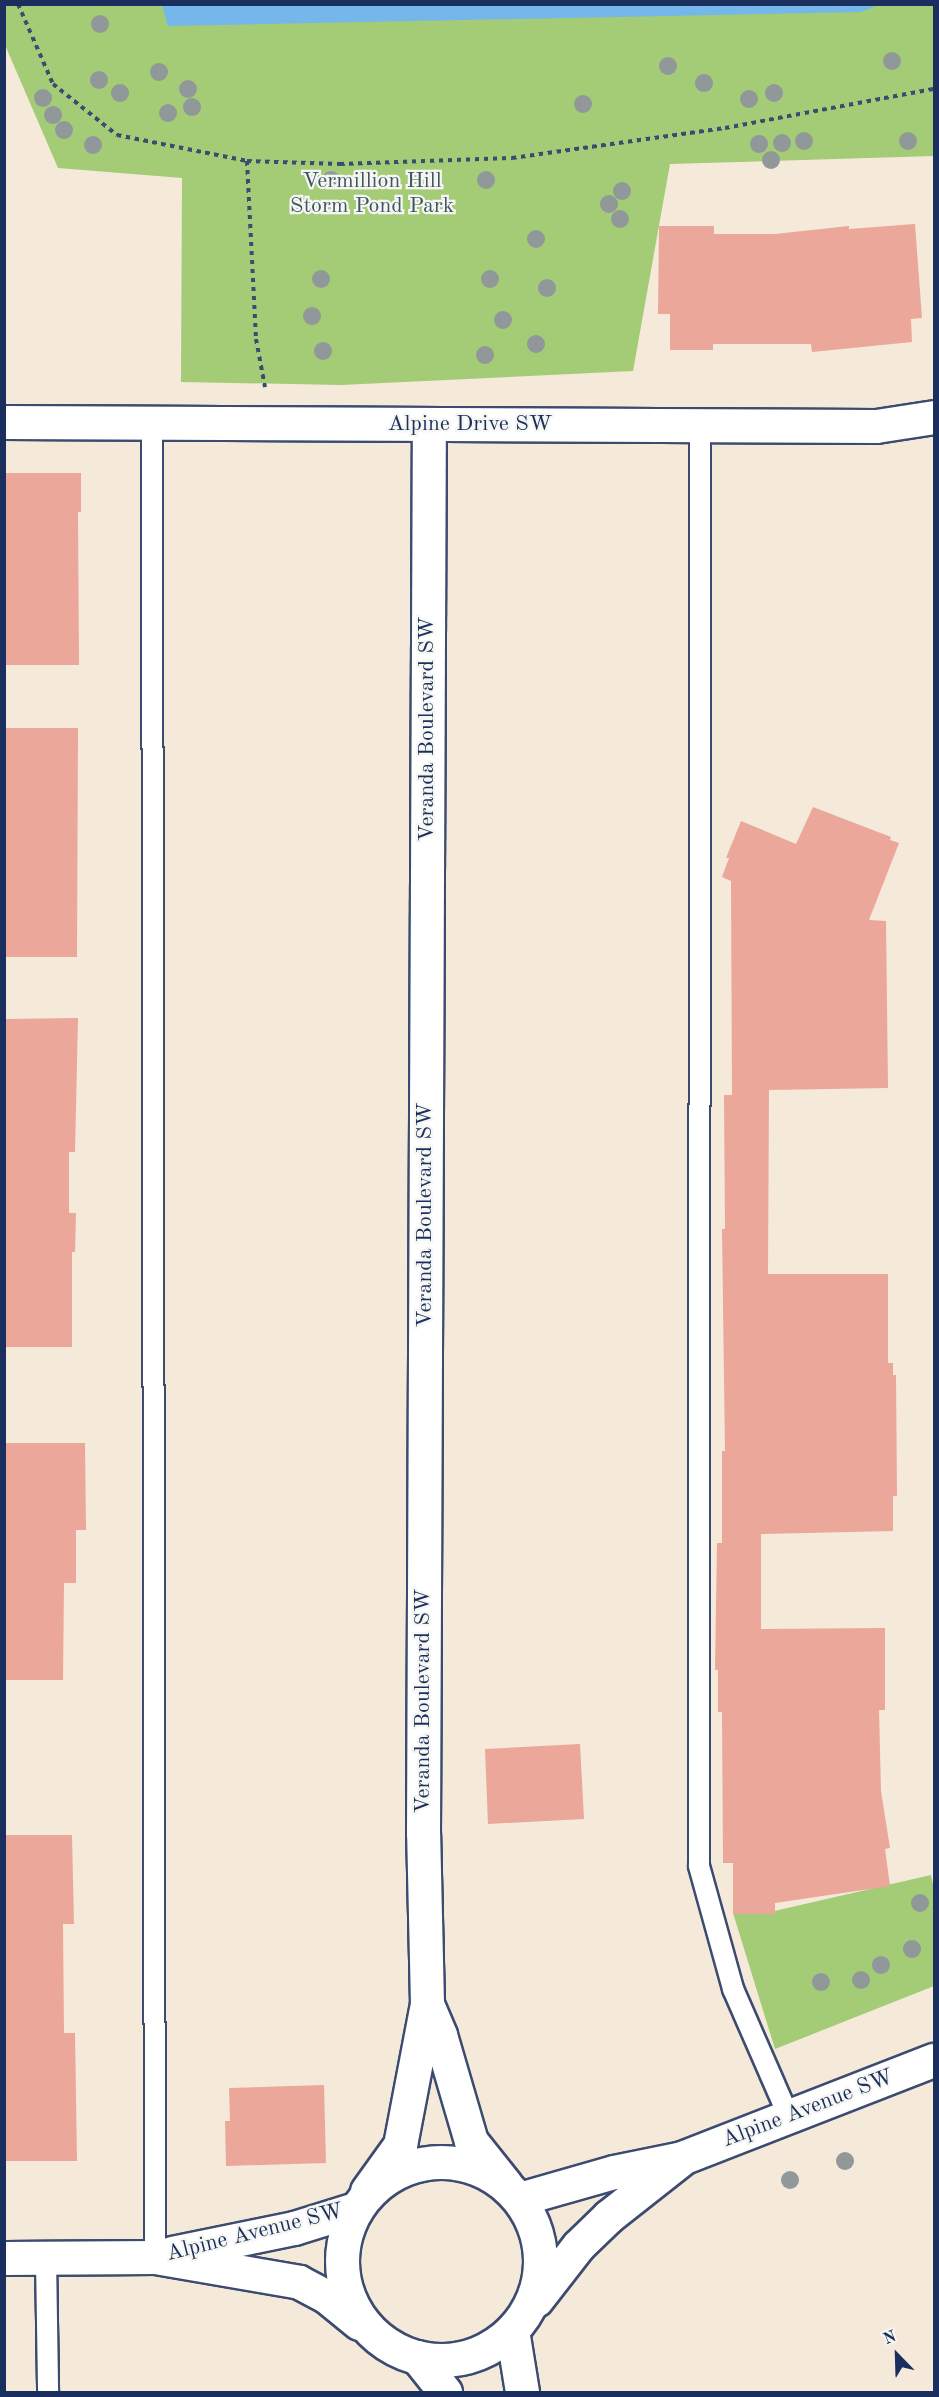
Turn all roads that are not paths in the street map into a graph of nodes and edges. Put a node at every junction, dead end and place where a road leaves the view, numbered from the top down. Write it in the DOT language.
graph roads {
  1 [pos="934,417"];
  2 [pos="4,422"];
  3 [pos="152,423"];
  4 [pos="700,425"];
  5 [pos="429,426"];
  6 [pos="427,2004"];
  7 [pos="934,2060"];
  8 [pos="789,2116"];
  9 [pos="682,2158"];
  10 [pos="512,2192"];
  11 [pos="361,2200"];
  12 [pos="155,2257"];
  13 [pos="4,2258"];
  14 [pos="46,2258"];
  15 [pos="519,2322"];
  16 [pos="380,2340"];
  17 [pos="417,2357"];
  18 [pos="48,2392"];
  19 [pos="445,2392"];
  20 [pos="522,2392"];
  1 -- 4 [label="street, Alpine Drive SW"];
  2 -- 3 [label="street, Alpine Drive SW"];
  3 -- 5 [label="street, Alpine Drive SW"];
  3 -- 12 [label="lane"];
  4 -- 5 [label="street, Alpine Drive SW"];
  4 -- 8 [label="lane"];
  5 -- 6 [label="street, Veranda Boulevard SW"];
  6 -- 10 [label="street, Veranda Boulevard SW"];
  6 -- 11 [label="street, Veranda Boulevard SW"];
  7 -- 8 [label="street, Alpine Avenue SW"];
  8 -- 9 [label="street, Alpine Avenue SW"];
  9 -- 10 [label="street, Alpine Avenue SW"];
  9 -- 15 [label="street, Alpine Avenue SW"];
  10 -- 11 [label="street"];
  10 -- 15 [label="street"];
  11 -- 12 [label="street, Alpine Avenue SW"];
  11 -- 16 [label="street"];
  12 -- 14 [label="street, Alpine Avenue SW"];
  12 -- 16 [label="street, Alpine Avenue SW"];
  13 -- 14 [label="street, Alpine Avenue SW"];
  14 -- 18 [label="lane"];
  15 -- 17 [label="street"];
  15 -- 20 [label="street"];
  16 -- 17 [label="street"];
  17 -- 19 [label="street"];
}
